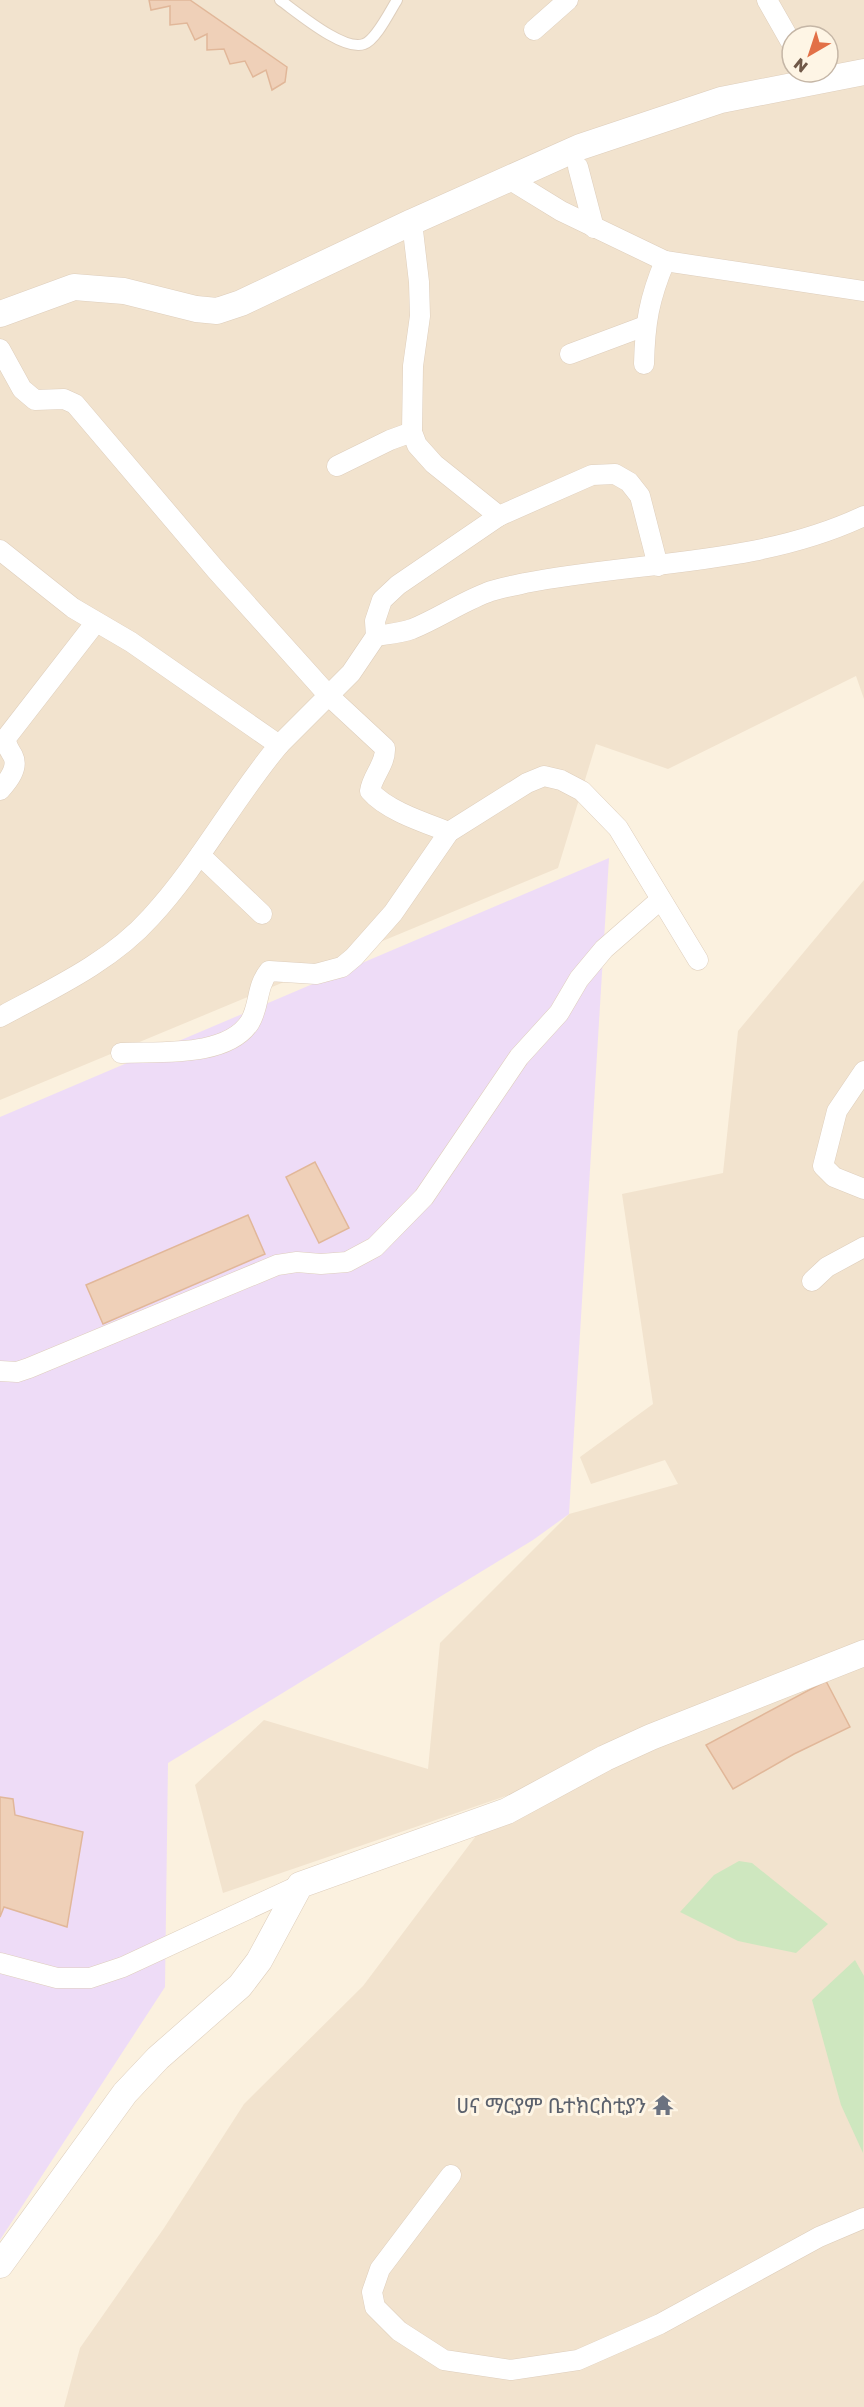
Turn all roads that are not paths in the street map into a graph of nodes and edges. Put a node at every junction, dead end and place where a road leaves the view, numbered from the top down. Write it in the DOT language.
graph roads {
  1 [pos="280,0"];
  2 [pos="397,0"];
  3 [pos="568,0"];
  4 [pos="767,0"];
  5 [pos="781,24"];
  6 [pos="534,30"];
  7 [pos="864,72"];
  8 [pos="840,75"];
  9 [pos="786,84"];
  10 [pos="578,166"];
  11 [pos="510,179"];
  12 [pos="412,222"];
  13 [pos="594,228"];
  14 [pos="665,261"];
  15 [pos="864,291"];
  16 [pos="0,314"];
  17 [pos="645,326"];
  18 [pos="0,349"];
  19 [pos="570,354"];
  20 [pos="644,364"];
  21 [pos="412,432"];
  22 [pos="337,466"];
  23 [pos="499,516"];
  24 [pos="864,516"];
  25 [pos="0,550"];
  26 [pos="658,566"];
  27 [pos="96,622"];
  28 [pos="376,636"];
  29 [pos="329,696"];
  30 [pos="279,745"];
  31 [pos="0,790"];
  32 [pos="449,832"];
  33 [pos="200,855"];
  34 [pos="660,900"];
  35 [pos="262,914"];
  36 [pos="698,960"];
  37 [pos="0,1017"];
  38 [pos="121,1053"];
  39 [pos="864,1071"];
  40 [pos="864,1189"];
  41 [pos="864,1247"];
  42 [pos="812,1281"];
  43 [pos="0,1371"];
  44 [pos="864,1653"];
  45 [pos="300,1885"];
  46 [pos="0,1963"];
  47 [pos="451,2175"];
  48 [pos="864,2218"];
  49 [pos="0,2265"];
  1 -- 2 [label="lane"];
  3 -- 6 [label="street"];
  4 -- 5 [label="street"];
  7 -- 8 [label="street"];
  9 -- 11 [label="street"];
  10 -- 13 [label="street"];
  11 -- 12 [label="street"];
  11 -- 13 [label="street"];
  12 -- 16 [label="street"];
  12 -- 21 [label="street"];
  13 -- 14 [label="street"];
  14 -- 15 [label="street"];
  14 -- 17 [label="street"];
  17 -- 19 [label="street"];
  17 -- 20 [label="street"];
  18 -- 29 [label="street"];
  21 -- 22 [label="street"];
  21 -- 23 [label="street"];
  23 -- 26 [label="street"];
  23 -- 28 [label="street"];
  24 -- 26 [label="street"];
  25 -- 27 [label="street"];
  26 -- 28 [label="street"];
  27 -- 30 [label="street"];
  27 -- 31 [label="street"];
  28 -- 29 [label="street"];
  29 -- 30 [label="street"];
  29 -- 32 [label="street"];
  30 -- 33 [label="street"];
  32 -- 34 [label="street"];
  32 -- 38 [label="street"];
  33 -- 35 [label="street"];
  33 -- 37 [label="street"];
  34 -- 36 [label="street"];
  34 -- 43 [label="street"];
  39 -- 40 [label="street"];
  41 -- 42 [label="street"];
  44 -- 45 [label="street"];
  45 -- 46 [label="street"];
  45 -- 49 [label="street"];
  47 -- 48 [label="street"];
}
